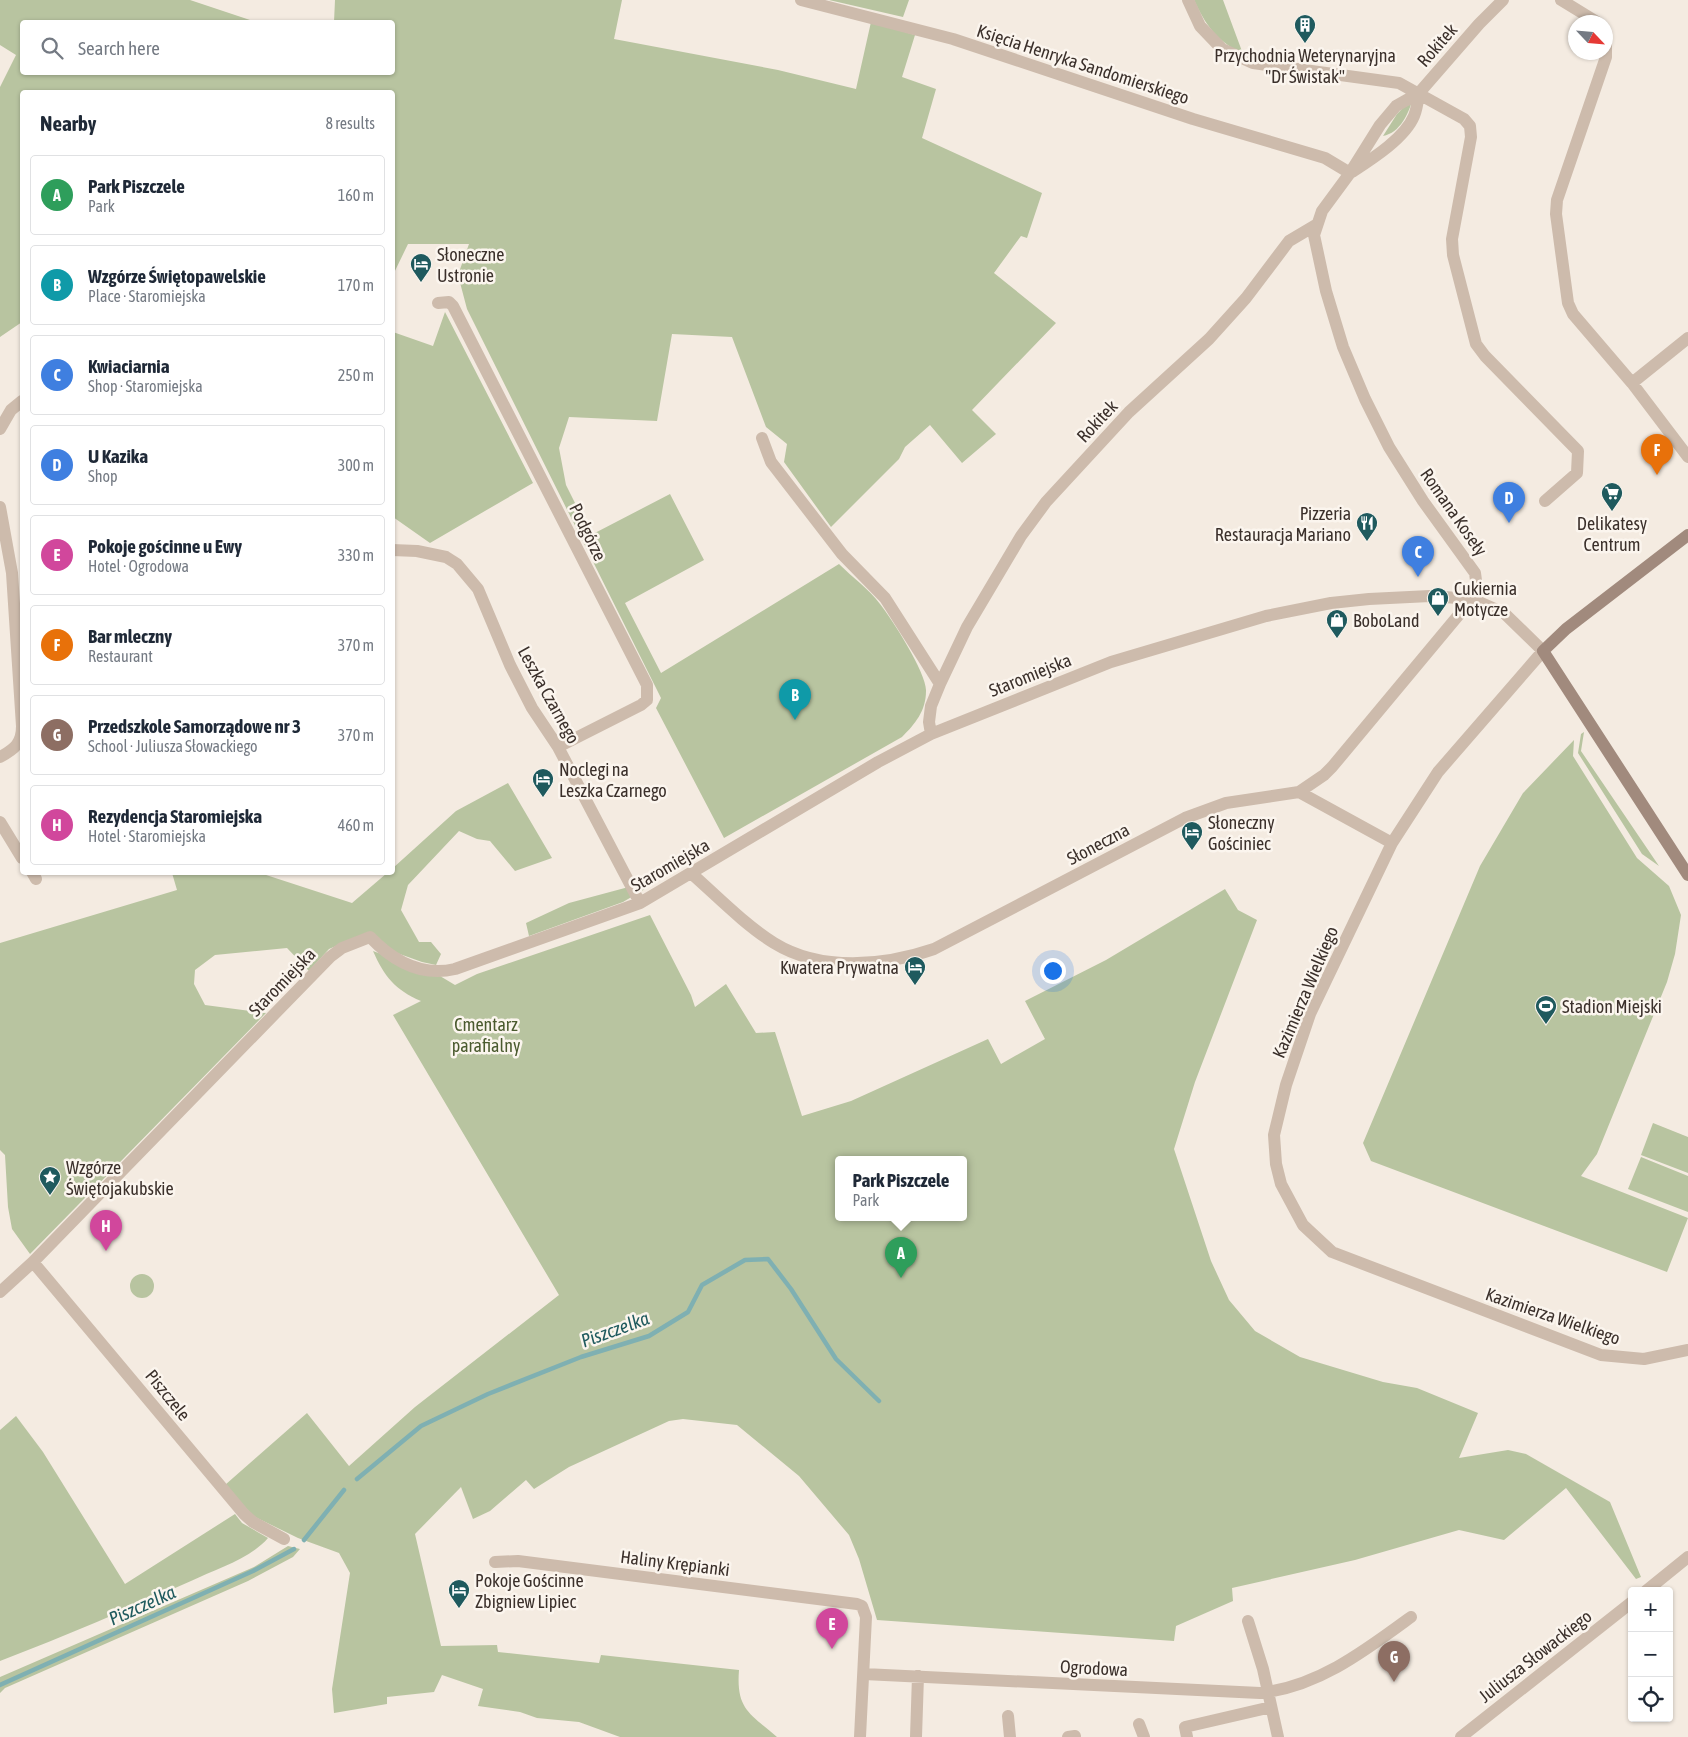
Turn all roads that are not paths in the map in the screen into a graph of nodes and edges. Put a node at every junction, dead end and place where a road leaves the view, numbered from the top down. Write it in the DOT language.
graph roads {
  1 [pos="801,0"];
  2 [pos="1188,0"];
  3 [pos="1503,0"];
  4 [pos="1560,0"];
  5 [pos="1585,15"];
  6 [pos="1605,60"];
  7 [pos="1419,92"];
  8 [pos="1350,173"];
  9 [pos="1316,225"];
  10 [pos="438,303"];
  11 [pos="1688,338"];
  12 [pos="1632,383"];
  13 [pos="20,403"];
  14 [pos="0,429"];
  15 [pos="762,438"];
  16 [pos="1688,457"];
  17 [pos="1545,501"];
  18 [pos="0,506"];
  19 [pos="1688,535"];
  20 [pos="395,550"];
  21 [pos="18,589"];
  22 [pos="1472,599"];
  23 [pos="1543,651"];
  24 [pos="20,663"];
  25 [pos="940,684"];
  26 [pos="931,734"];
  27 [pos="20,740"];
  28 [pos="558,747"];
  29 [pos="0,757"];
  30 [pos="1299,792"];
  31 [pos="0,822"];
  32 [pos="1392,843"];
  33 [pos="20,855"];
  34 [pos="692,874"];
  35 [pos="1688,875"];
  36 [pos="640,903"];
  37 [pos="33,1262"];
  38 [pos="0,1292"];
  39 [pos="1688,1350"];
  40 [pos="284,1539"];
  41 [pos="1688,1557"];
  42 [pos="495,1562"];
  43 [pos="1651,1587"];
  44 [pos="1628,1605"];
  45 [pos="1410,1617"];
  46 [pos="1248,1621"];
  47 [pos="864,1674"];
  48 [pos="918,1676"];
  49 [pos="1268,1692"];
  50 [pos="1271,1707"];
  51 [pos="1008,1716"];
  52 [pos="1139,1724"];
  53 [pos="860,1737"];
  54 [pos="916,1737"];
  55 [pos="1010,1737"];
  56 [pos="1144,1737"];
  57 [pos="1187,1737"];
  58 [pos="1278,1737"];
  59 [pos="1461,1737"];
  1 -- 8 [label="street, Księcia Henryka Sandomierskiego"];
  2 -- 7 [label="street"];
  3 -- 7 [label="street, Rokitek"];
  4 -- 5 [label="street"];
  6 -- 12 [label="street"];
  7 -- 8 [label="street, Rokitek"];
  7 -- 8 [label="street, Rokitek"];
  7 -- 17 [label="street"];
  8 -- 9 [label="street, Rokitek"];
  9 -- 22 [label="street, Romana Koseły"];
  9 -- 25 [label="street, Rokitek"];
  10 -- 28 [label="street, Podgórze"];
  11 -- 12 [label="street"];
  12 -- 16 [label="street"];
  13 -- 14 [label="street"];
  15 -- 25 [label="street"];
  18 -- 21 [label="street"];
  19 -- 23 [label="street"];
  20 -- 28 [label="street, Leszka Czarnego"];
  21 -- 24 [label="street"];
  22 -- 23 [label="street"];
  22 -- 26 [label="street, Staromiejska"];
  22 -- 30 [label="street, Słoneczna"];
  23 -- 32 [label="street, Kazimierza Wielkiego"];
  23 -- 35 [label="street"];
  25 -- 26 [label="street, Rokitek"];
  26 -- 34 [label="street, Staromiejska"];
  27 -- 29 [label="street"];
  28 -- 36 [label="street, Leszka Czarnego"];
  30 -- 32 [label="street"];
  30 -- 34 [label="street, Słoneczna"];
  31 -- 33 [label="street"];
  32 -- 39 [label="street, Kazimierza Wielkiego"];
  34 -- 36 [label="street, Staromiejska"];
  36 -- 37 [label="street, Staromiejska"];
  37 -- 38 [label="street, Staromiejska"];
  37 -- 40 [label="street, Piszczele"];
  41 -- 43 [label="street"];
  42 -- 47 [label="street, Haliny Krępianki"];
  44 -- 59 [label="street, Juliusza Słowackiego"];
  45 -- 49 [label="street"];
  46 -- 49 [label="street"];
  47 -- 48 [label="street, Ogrodowa"];
  47 -- 53 [label="street"];
  48 -- 49 [label="street, Ogrodowa"];
  48 -- 54 [label="street"];
  49 -- 50 [label="street"];
  50 -- 57 [label="street"];
  50 -- 58 [label="street"];
  51 -- 55 [label="street"];
  52 -- 56 [label="street"];
}
